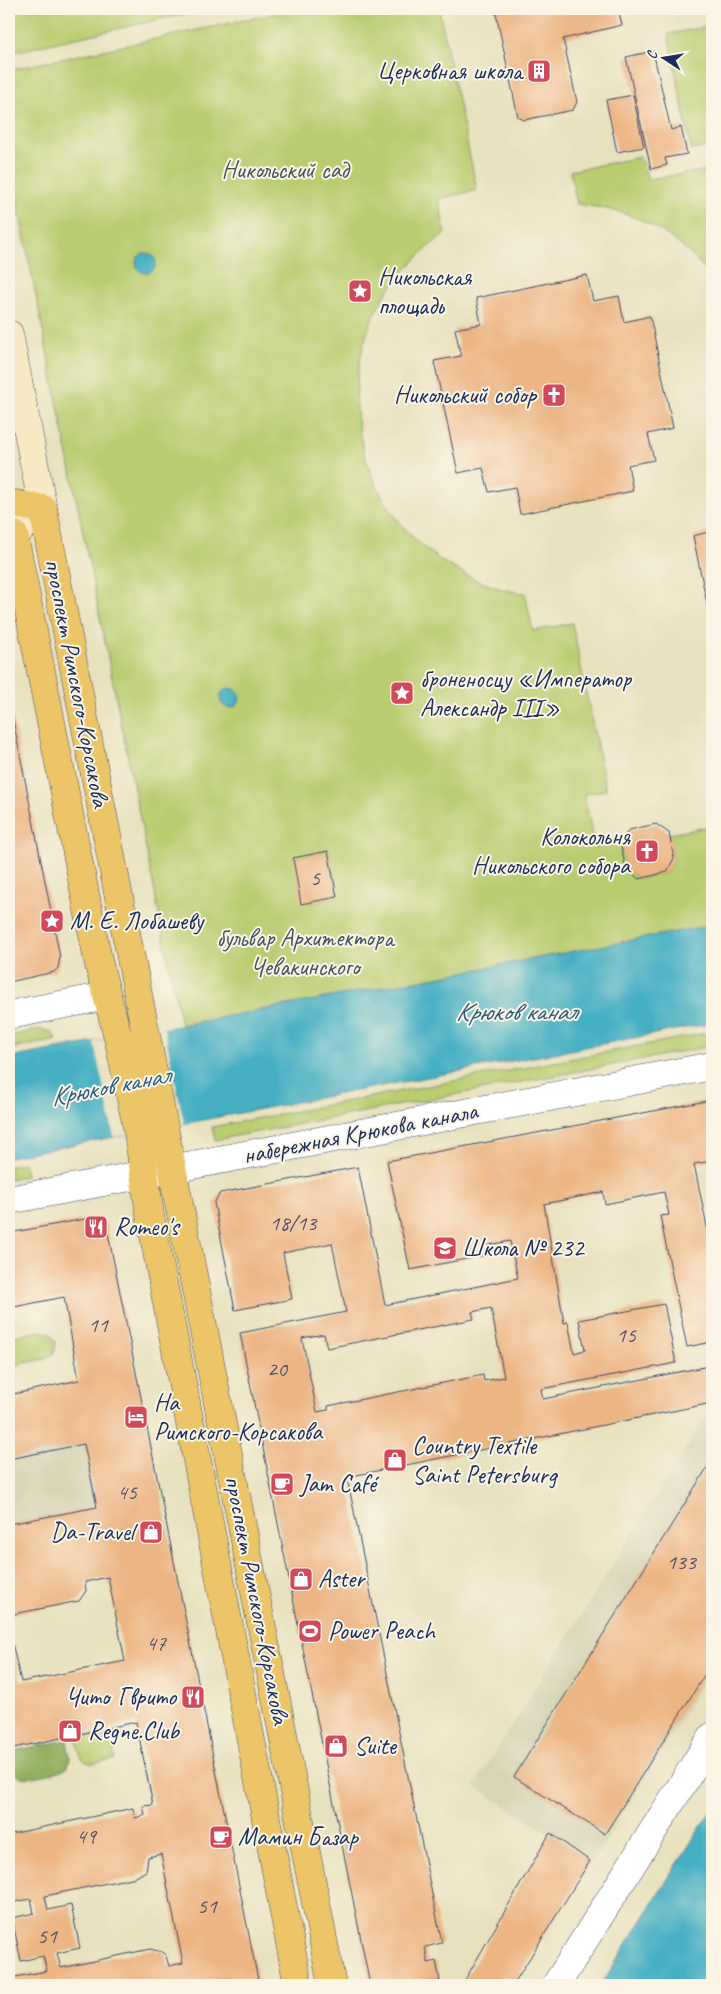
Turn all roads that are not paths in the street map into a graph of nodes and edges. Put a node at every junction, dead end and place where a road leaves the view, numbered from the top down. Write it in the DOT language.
graph roads {
  1 [pos="9,334"];
  2 [pos="9,503"];
  3 [pos="43,509"];
  4 [pos="10,527"];
  5 [pos="107,996"];
  6 [pos="9,1015"];
  7 [pos="712,1066"];
  8 [pos="172,1168"];
  9 [pos="144,1174"];
  10 [pos="9,1200"];
  11 [pos="712,1736"];
  12 [pos="298,1985"];
  13 [pos="332,1985"];
  14 [pos="556,1985"];
  1 -- 3 [label="main road, проспект Римского-Корсакова"];
  2 -- 3 [label="main road"];
  3 -- 4 [label="main road"];
  3 -- 8 [label="main road, проспект Римского-Корсакова"];
  4 -- 5 [label="main road, проспект Римского-Корсакова"];
  5 -- 6 [label="street"];
  5 -- 9 [label="main road, проспект Римского-Корсакова"];
  7 -- 8 [label="street, набережная Крюкова канала"];
  8 -- 9 [label="street, набережная Крюкова канала"];
  8 -- 13 [label="main road, проспект Римского-Корсакова"];
  9 -- 10 [label="street, набережная Крюкова канала"];
  9 -- 12 [label="main road, проспект Римского-Корсакова"];
  11 -- 14 [label="street"];
}
